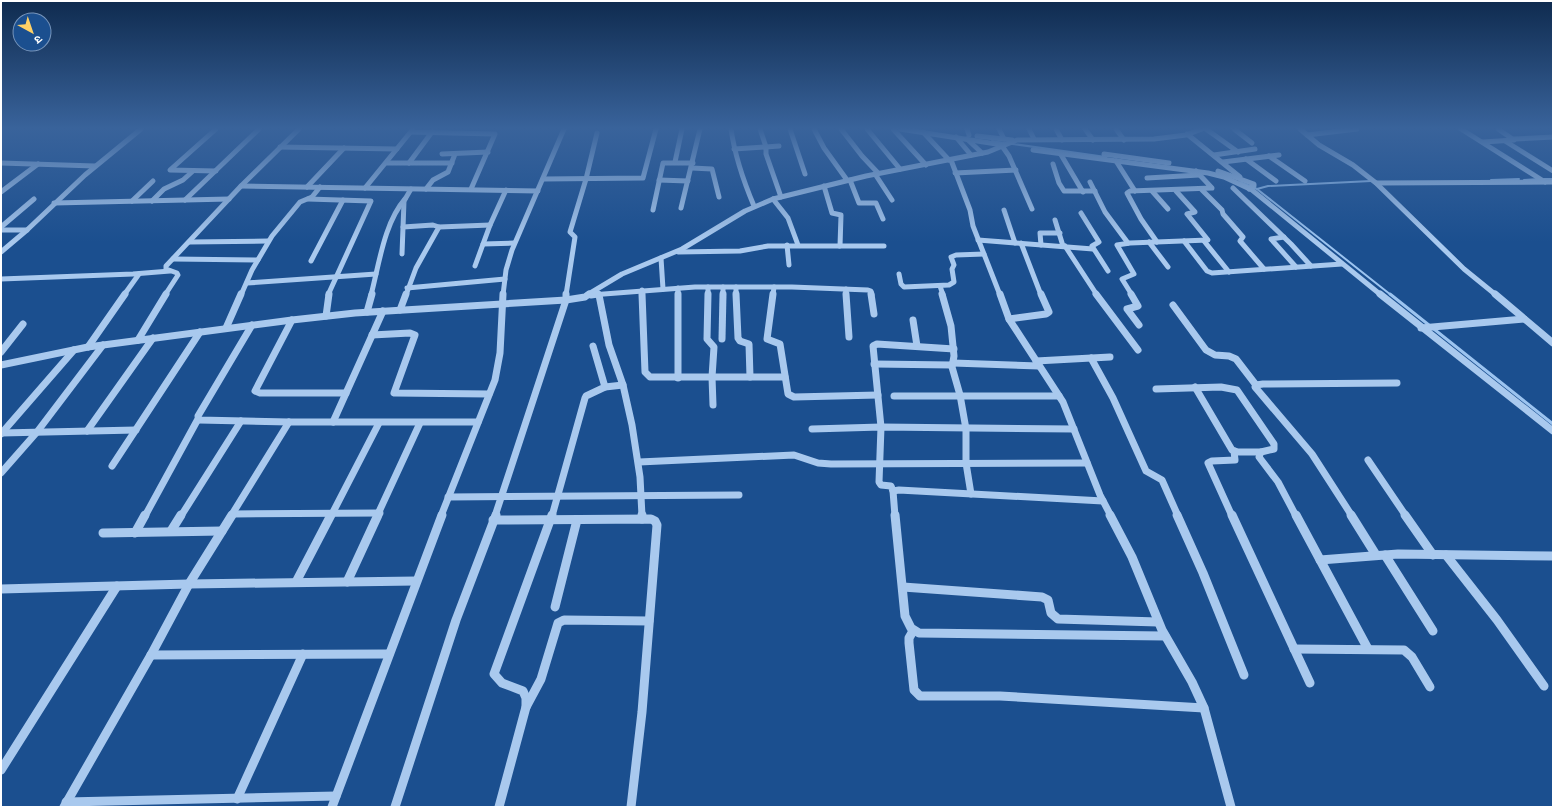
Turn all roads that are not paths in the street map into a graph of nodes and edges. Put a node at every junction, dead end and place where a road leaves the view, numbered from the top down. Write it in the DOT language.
graph roads {
  1 [pos="34,167"];
  2 [pos="94,167"];
  3 [pos="174,167"];
  4 [pos="220,167"];
  5 [pos="260,167"];
  6 [pos="326,167"];
  7 [pos="383,167"];
  8 [pos="450,167"];
  9 [pos="481,167"];
  10 [pos="548,167"];
  11 [pos="589,167"];
  12 [pos="646,167"];
  13 [pos="662,167"];
  14 [pos="692,167"];
  15 [pos="701,167"];
  16 [pos="739,167"];
  17 [pos="770,167"];
  18 [pos="803,167"];
  19 [pos="839,167"];
  20 [pos="870,167"];
  21 [pos="915,167"];
  22 [pos="953,167"];
  23 [pos="1014,167"];
  24 [pos="1054,167"];
  25 [pos="1069,167"];
  26 [pos="1120,167"];
  27 [pos="1164,167"];
  28 [pos="1195,167"];
  29 [pos="1229,167"];
  30 [pos="1257,167"];
  31 [pos="1284,167"];
  32 [pos="1355,167"];
  33 [pos="1522,167"];
  34 [pos="1175,168"];
  35 [pos="900,169"];
  36 [pos="1016,170"];
  37 [pos="193,171"];
  38 [pos="216,171"];
  39 [pos="956,173"];
  40 [pos="1198,173"];
  41 [pos="806,174"];
  42 [pos="876,174"];
  43 [pos="1182,176"];
  44 [pos="1147,178"];
  45 [pos="586,179"];
  46 [pos="1243,179"];
  47 [pos="543,180"];
  48 [pos="660,180"];
  49 [pos="849,180"];
  50 [pos="153,181"];
  51 [pos="688,181"];
  52 [pos="1276,181"];
  53 [pos="1305,181"];
  54 [pos="1090,182"];
  55 [pos="1546,182"];
  56 [pos="1553,182"];
  57 [pos="1376,183"];
  58 [pos="241,186"];
  59 [pos="824,186"];
  60 [pos="307,187"];
  61 [pos="320,187"];
  62 [pos="363,188"];
  63 [pos="1233,188"];
  64 [pos="1252,188"];
  65 [pos="411,189"];
  66 [pos="426,189"];
  67 [pos="471,189"];
  68 [pos="506,190"];
  69 [pos="1202,190"];
  70 [pos="538,191"];
  71 [pos="1095,191"];
  72 [pos="1135,191"];
  73 [pos="1152,191"];
  74 [pos="1176,191"];
  75 [pos="1,192"];
  76 [pos="1083,192"];
  77 [pos="719,197"];
  78 [pos="781,197"];
  79 [pos="34,198"];
  80 [pos="229,199"];
  81 [pos="308,199"];
  82 [pos="405,199"];
  83 [pos="773,199"];
  84 [pos="185,200"];
  85 [pos="346,200"];
  86 [pos="892,200"];
  87 [pos="132,201"];
  88 [pos="152,201"];
  89 [pos="54,203"];
  90 [pos="754,206"];
  91 [pos="682,208"];
  92 [pos="1032,209"];
  93 [pos="1168,209"];
  94 [pos="653,210"];
  95 [pos="1004,210"];
  96 [pos="1081,214"];
  97 [pos="883,219"];
  98 [pos="1055,220"];
  99 [pos="490,225"];
  100 [pos="403,227"];
  101 [pos="439,227"];
  102 [pos="1,229"];
  103 [pos="27,230"];
  104 [pos="1060,233"];
  105 [pos="1284,237"];
  106 [pos="978,240"];
  107 [pos="268,241"];
  108 [pos="1184,241"];
  109 [pos="1204,241"];
  110 [pos="189,242"];
  111 [pos="1149,242"];
  112 [pos="1157,242"];
  113 [pos="514,243"];
  114 [pos="1018,243"];
  115 [pos="1128,243"];
  116 [pos="483,244"];
  117 [pos="1041,245"];
  118 [pos="788,246"];
  119 [pos="798,246"];
  120 [pos="840,246"];
  121 [pos="884,246"];
  122 [pos="1064,246"];
  123 [pos="4,247"];
  124 [pos="1094,249"];
  125 [pos="1,252"];
  126 [pos="676,252"];
  127 [pos="402,254"];
  128 [pos="984,254"];
  129 [pos="661,258"];
  130 [pos="173,259"];
  131 [pos="258,260"];
  132 [pos="311,261"];
  133 [pos="1342,264"];
  134 [pos="790,265"];
  135 [pos="475,266"];
  136 [pos="1311,266"];
  137 [pos="1168,267"];
  138 [pos="1296,267"];
  139 [pos="1264,269"];
  140 [pos="170,271"];
  141 [pos="1108,271"];
  142 [pos="1229,272"];
  143 [pos="139,274"];
  144 [pos="376,274"];
  145 [pos="899,274"];
  146 [pos="1,278"];
  147 [pos="336,278"];
  148 [pos="505,279"];
  149 [pos="247,282"];
  150 [pos="940,286"];
  151 [pos="708,287"];
  152 [pos="723,287"];
  153 [pos="736,287"];
  154 [pos="407,288"];
  155 [pos="678,288"];
  156 [pos="774,288"];
  157 [pos="663,289"];
  158 [pos="846,289"];
  159 [pos="642,290"];
  160 [pos="599,295"];
  161 [pos="590,296"];
  162 [pos="566,300"];
  163 [pos="503,305"];
  164 [pos="1173,305"];
  165 [pos="400,310"];
  166 [pos="383,311"];
  167 [pos="367,312"];
  168 [pos="874,314"];
  169 [pos="326,316"];
  170 [pos="1009,319"];
  171 [pos="1524,319"];
  172 [pos="292,320"];
  173 [pos="914,320"];
  174 [pos="24,324"];
  175 [pos="252,325"];
  176 [pos="1139,325"];
  177 [pos="1423,327"];
  178 [pos="226,328"];
  179 [pos="200,332"];
  180 [pos="372,335"];
  181 [pos="849,337"];
  182 [pos="153,338"];
  183 [pos="722,339"];
  184 [pos="138,340"];
  185 [pos="1553,343"];
  186 [pos="103,345"];
  187 [pos="593,346"];
  188 [pos="917,346"];
  189 [pos="88,347"];
  190 [pos="954,349"];
  191 [pos="74,350"];
  192 [pos="1138,350"];
  193 [pos="1,352"];
  194 [pos="1110,357"];
  195 [pos="1091,358"];
  196 [pos="1037,363"];
  197 [pos="874,364"];
  198 [pos="952,364"];
  199 [pos="1,365"];
  200 [pos="712,377"];
  201 [pos="750,377"];
  202 [pos="784,377"];
  203 [pos="678,378"];
  204 [pos="1397,383"];
  205 [pos="623,385"];
  206 [pos="1256,385"];
  207 [pos="605,387"];
  208 [pos="1195,387"];
  209 [pos="1156,389"];
  210 [pos="346,393"];
  211 [pos="489,394"];
  212 [pos="878,395"];
  213 [pos="960,395"];
  214 [pos="894,396"];
  215 [pos="1059,396"];
  216 [pos="714,405"];
  217 [pos="198,419"];
  218 [pos="241,421"];
  219 [pos="289,422"];
  220 [pos="333,422"];
  221 [pos="478,422"];
  222 [pos="379,423"];
  223 [pos="420,423"];
  224 [pos="881,427"];
  225 [pos="1074,428"];
  226 [pos="812,429"];
  227 [pos="966,429"];
  228 [pos="136,430"];
  229 [pos="87,431"];
  230 [pos="1553,431"];
  231 [pos="37,432"];
  232 [pos="1,434"];
  233 [pos="1234,451"];
  234 [pos="1261,452"];
  235 [pos="1368,460"];
  236 [pos="638,462"];
  237 [pos="880,463"];
  238 [pos="966,463"];
  239 [pos="1087,463"];
  240 [pos="112,466"];
  241 [pos="1,473"];
  242 [pos="893,491"];
  243 [pos="971,494"];
  244 [pos="641,495"];
  245 [pos="739,495"];
  246 [pos="559,496"];
  247 [pos="448,497"];
  248 [pos="502,498"];
  249 [pos="1103,501"];
  250 [pos="331,513"];
  251 [pos="380,513"];
  252 [pos="233,514"];
  253 [pos="642,519"];
  254 [pos="493,520"];
  255 [pos="551,520"];
  256 [pos="577,520"];
  257 [pos="171,531"];
  258 [pos="222,531"];
  259 [pos="103,533"];
  260 [pos="135,533"];
  261 [pos="1433,554"];
  262 [pos="1380,555"];
  263 [pos="1446,555"];
  264 [pos="1553,556"];
  265 [pos="1320,560"];
  266 [pos="416,581"];
  267 [pos="296,582"];
  268 [pos="348,582"];
  269 [pos="189,584"];
  270 [pos="117,586"];
  271 [pos="903,587"];
  272 [pos="1,589"];
  273 [pos="555,607"];
  274 [pos="649,621"];
  275 [pos="1158,622"];
  276 [pos="914,631"];
  277 [pos="1433,631"];
  278 [pos="1166,636"];
  279 [pos="1294,649"];
  280 [pos="1368,649"];
  281 [pos="303,654"];
  282 [pos="389,654"];
  283 [pos="151,655"];
  284 [pos="1244,674"];
  285 [pos="1310,683"];
  286 [pos="1544,686"];
  287 [pos="1430,687"];
  288 [pos="526,707"];
  289 [pos="1204,708"];
  290 [pos="1,770"];
  291 [pos="336,796"];
  292 [pos="237,799"];
  293 [pos="65,805"];
  294 [pos="332,807"];
  295 [pos="394,807"];
  296 [pos="499,807"];
  297 [pos="631,807"];
  298 [pos="1231,807"];
  1 -- 75 [label="street"];
  2 -- 89 [label="street"];
  3 -- 37 [label="street"];
  4 -- 38 [label="street"];
  5 -- 58 [label="street"];
  6 -- 60 [label="street"];
  7 -- 62 [label="street"];
  8 -- 66 [label="street"];
  9 -- 67 [label="street"];
  10 -- 47 [label="street"];
  11 -- 45 [label="street"];
  12 -- 45 [label="street"];
  13 -- 48 [label="street"];
  14 -- 51 [label="street"];
  15 -- 77 [label="street"];
  16 -- 90 [label="street"];
  17 -- 78 [label="street"];
  18 -- 41 [label="street"];
  19 -- 49 [label="street"];
  20 -- 42 [label="street"];
  21 -- 35 [label="street"];
  22 -- 39 [label="street"];
  23 -- 36 [label="street"];
  24 -- 76 [label="street"];
  25 -- 76 [label="street"];
  26 -- 72 [label="street"];
  27 -- 34 [label="street"];
  28 -- 46 [label="street"];
  29 -- 46 [label="street"];
  30 -- 52 [label="street"];
  31 -- 53 [label="street"];
  32 -- 57 [label="street"];
  33 -- 55 [label="street"];
  34 -- 40 [label="street"];
  34 -- 43 [label="street"];
  35 -- 42 [label="street"];
  36 -- 39 [label="street"];
  36 -- 92 [label="street"];
  37 -- 38 [label="street"];
  37 -- 88 [label="street"];
  38 -- 84 [label="street"];
  39 -- 106 [label="street"];
  40 -- 43 [label="street"];
  40 -- 64 [label="street"];
  40 -- 69 [label="street"];
  42 -- 49 [label="street"];
  42 -- 86 [label="street"];
  43 -- 44 [label="street"];
  45 -- 47 [label="street"];
  45 -- 162 [label="street"];
  46 -- 64 [label="street"];
  47 -- 70 [label="street"];
  48 -- 51 [label="street"];
  48 -- 94 [label="street"];
  49 -- 59 [label="street"];
  49 -- 97 [label="street"];
  50 -- 87 [label="street"];
  51 -- 91 [label="street"];
  54 -- 71 [label="street"];
  55 -- 56 [label="street"];
  55 -- 57 [label="street"];
  57 -- 171 [label="street"];
  58 -- 60 [label="street"];
  58 -- 80 [label="street"];
  59 -- 78 [label="street"];
  59 -- 120 [label="street"];
  60 -- 61 [label="street"];
  61 -- 62 [label="street"];
  61 -- 81 [label="street"];
  62 -- 65 [label="street"];
  62 -- 85 [label="street"];
  63 -- 105 [label="street"];
  64 -- 133 [label="street"];
  65 -- 66 [label="street"];
  65 -- 82 [label="street"];
  66 -- 67 [label="street"];
  67 -- 68 [label="street"];
  68 -- 70 [label="street"];
  68 -- 99 [label="street"];
  69 -- 74 [label="street"];
  69 -- 139 [label="street"];
  70 -- 113 [label="street"];
  71 -- 76 [label="street"];
  71 -- 115 [label="street"];
  72 -- 73 [label="street"];
  72 -- 112 [label="street"];
  73 -- 74 [label="street"];
  73 -- 93 [label="street"];
  74 -- 109 [label="street"];
  78 -- 83 [label="street"];
  79 -- 102 [label="street"];
  80 -- 84 [label="street"];
  80 -- 110 [label="street"];
  81 -- 85 [label="street"];
  81 -- 107 [label="street"];
  82 -- 100 [label="street"];
  82 -- 144 [label="street"];
  83 -- 90 [label="street"];
  83 -- 119 [label="street"];
  84 -- 88 [label="street"];
  85 -- 132 [label="street"];
  85 -- 147 [label="street"];
  87 -- 88 [label="street"];
  87 -- 89 [label="street"];
  89 -- 103 [label="street"];
  90 -- 126 [label="street"];
  95 -- 114 [label="street"];
  96 -- 124 [label="street"];
  98 -- 104 [label="street"];
  99 -- 101 [label="street"];
  99 -- 116 [label="street"];
  100 -- 101 [label="street"];
  100 -- 127 [label="street"];
  101 -- 154 [label="street"];
  102 -- 103 [label="street"];
  103 -- 123 [label="street"];
  104 -- 117 [label="street"];
  104 -- 122 [label="street"];
  105 -- 136 [label="street"];
  105 -- 138 [label="street"];
  106 -- 114 [label="street"];
  106 -- 128 [label="street"];
  107 -- 110 [label="street"];
  107 -- 131 [label="street"];
  108 -- 109 [label="street"];
  108 -- 112 [label="street"];
  108 -- 142 [label="street"];
  109 -- 142 [label="street"];
  110 -- 130 [label="street"];
  111 -- 112 [label="street"];
  111 -- 115 [label="street"];
  111 -- 137 [label="street"];
  113 -- 116 [label="street"];
  113 -- 148 [label="street"];
  114 -- 117 [label="street"];
  114 -- 170 [label="street"];
  115 -- 176 [label="street"];
  116 -- 135 [label="street"];
  117 -- 122 [label="street"];
  118 -- 119 [label="street"];
  118 -- 126 [label="street"];
  118 -- 134 [label="street"];
  119 -- 120 [label="street"];
  120 -- 121 [label="street"];
  122 -- 124 [label="street"];
  122 -- 192 [label="street"];
  123 -- 125 [label="street"];
  124 -- 141 [label="street"];
  126 -- 129 [label="street"];
  128 -- 150 [label="street"];
  128 -- 170 [label="street"];
  129 -- 157 [label="street"];
  129 -- 161 [label="street"];
  130 -- 131 [label="street"];
  130 -- 140 [label="street"];
  131 -- 149 [label="street"];
  133 -- 136 [label="street"];
  133 -- 177 [label="street"];
  136 -- 138 [label="street"];
  138 -- 139 [label="street"];
  139 -- 142 [label="street"];
  140 -- 143 [label="street"];
  140 -- 184 [label="street"];
  143 -- 146 [label="street"];
  143 -- 189 [label="street"];
  144 -- 147 [label="street"];
  144 -- 167 [label="street"];
  145 -- 150 [label="street"];
  147 -- 149 [label="street"];
  147 -- 169 [label="street"];
  148 -- 154 [label="street"];
  148 -- 163 [label="street"];
  149 -- 178 [label="street"];
  150 -- 190 [label="street"];
  151 -- 152 [label="street"];
  151 -- 155 [label="street"];
  151 -- 200 [label="street"];
  152 -- 153 [label="street"];
  152 -- 183 [label="street"];
  153 -- 156 [label="street"];
  153 -- 201 [label="street"];
  154 -- 165 [label="street"];
  155 -- 157 [label="street"];
  155 -- 203 [label="street"];
  156 -- 158 [label="street"];
  156 -- 202 [label="street"];
  157 -- 159 [label="street"];
  158 -- 168 [label="street"];
  158 -- 181 [label="street"];
  159 -- 160 [label="street"];
  159 -- 203 [label="street"];
  160 -- 161 [label="street"];
  160 -- 205 [label="street"];
  161 -- 162 [label="street"];
  162 -- 163 [label="street"];
  162 -- 248 [label="street"];
  163 -- 165 [label="street"];
  163 -- 211 [label="street"];
  164 -- 206 [label="street"];
  165 -- 166 [label="street"];
  166 -- 167 [label="street"];
  166 -- 180 [label="street"];
  167 -- 169 [label="street"];
  169 -- 172 [label="street"];
  170 -- 196 [label="street"];
  171 -- 177 [label="street"];
  171 -- 185 [label="street"];
  172 -- 175 [label="street"];
  172 -- 210 [label="street"];
  173 -- 188 [label="street"];
  174 -- 193 [label="street"];
  175 -- 178 [label="street"];
  175 -- 217 [label="street"];
  177 -- 230 [label="street"];
  178 -- 179 [label="street"];
  179 -- 182 [label="street"];
  179 -- 228 [label="street"];
  180 -- 210 [label="street"];
  180 -- 211 [label="street"];
  182 -- 184 [label="street"];
  182 -- 229 [label="street"];
  184 -- 186 [label="street"];
  186 -- 189 [label="street"];
  186 -- 231 [label="street"];
  187 -- 207 [label="street"];
  188 -- 190 [label="street"];
  188 -- 197 [label="street"];
  189 -- 191 [label="street"];
  190 -- 198 [label="street"];
  191 -- 199 [label="street"];
  191 -- 232 [label="street"];
  194 -- 195 [label="street"];
  195 -- 196 [label="street"];
  195 -- 284 [label="street"];
  196 -- 198 [label="street"];
  196 -- 215 [label="street"];
  197 -- 198 [label="street"];
  197 -- 212 [label="street"];
  198 -- 213 [label="street"];
  200 -- 201 [label="street"];
  200 -- 203 [label="street"];
  200 -- 216 [label="street"];
  201 -- 202 [label="street"];
  202 -- 212 [label="street"];
  204 -- 206 [label="street"];
  205 -- 207 [label="street"];
  205 -- 236 [label="street"];
  206 -- 262 [label="street"];
  207 -- 246 [label="street"];
  208 -- 209 [label="street"];
  208 -- 233 [label="street"];
  208 -- 234 [label="street"];
  210 -- 220 [label="street"];
  211 -- 221 [label="street"];
  212 -- 224 [label="street"];
  213 -- 214 [label="street"];
  213 -- 215 [label="street"];
  213 -- 227 [label="street"];
  215 -- 225 [label="street"];
  217 -- 218 [label="street"];
  217 -- 260 [label="street"];
  218 -- 219 [label="street"];
  218 -- 257 [label="street"];
  219 -- 220 [label="street"];
  219 -- 252 [label="street"];
  220 -- 222 [label="street"];
  221 -- 223 [label="street"];
  221 -- 247 [label="street"];
  222 -- 223 [label="street"];
  222 -- 250 [label="street"];
  223 -- 251 [label="street"];
  224 -- 226 [label="street"];
  224 -- 227 [label="street"];
  224 -- 237 [label="street"];
  225 -- 227 [label="street"];
  225 -- 239 [label="street"];
  227 -- 238 [label="street"];
  228 -- 229 [label="street"];
  228 -- 240 [label="street"];
  229 -- 231 [label="street"];
  231 -- 232 [label="street"];
  231 -- 241 [label="street"];
  233 -- 234 [label="street"];
  233 -- 279 [label="street"];
  234 -- 265 [label="street"];
  235 -- 261 [label="street"];
  236 -- 237 [label="street"];
  236 -- 244 [label="street"];
  237 -- 238 [label="street"];
  237 -- 242 [label="street"];
  238 -- 239 [label="street"];
  238 -- 243 [label="street"];
  239 -- 249 [label="street"];
  242 -- 243 [label="street"];
  242 -- 271 [label="street"];
  243 -- 249 [label="street"];
  244 -- 245 [label="street"];
  244 -- 246 [label="street"];
  244 -- 253 [label="street"];
  246 -- 248 [label="street"];
  246 -- 255 [label="street"];
  247 -- 248 [label="street"];
  247 -- 266 [label="street"];
  248 -- 254 [label="street"];
  249 -- 275 [label="street"];
  250 -- 251 [label="street"];
  250 -- 252 [label="street"];
  250 -- 267 [label="street"];
  251 -- 268 [label="street"];
  252 -- 258 [label="street"];
  253 -- 256 [label="street"];
  253 -- 274 [label="street"];
  254 -- 255 [label="street"];
  254 -- 295 [label="street"];
  255 -- 256 [label="street"];
  255 -- 288 [label="street"];
  256 -- 273 [label="street"];
  257 -- 258 [label="street"];
  257 -- 260 [label="street"];
  258 -- 269 [label="street"];
  259 -- 260 [label="street"];
  261 -- 262 [label="street"];
  261 -- 263 [label="street"];
  262 -- 265 [label="street"];
  262 -- 277 [label="street"];
  263 -- 264 [label="street"];
  263 -- 286 [label="street"];
  265 -- 280 [label="street"];
  266 -- 268 [label="street"];
  266 -- 282 [label="street"];
  267 -- 268 [label="street"];
  267 -- 269 [label="street"];
  269 -- 270 [label="street"];
  269 -- 283 [label="street"];
  270 -- 272 [label="street"];
  270 -- 290 [label="street"];
  271 -- 275 [label="street"];
  271 -- 276 [label="street"];
  274 -- 288 [label="street"];
  274 -- 297 [label="street"];
  275 -- 278 [label="street"];
  276 -- 278 [label="street"];
  276 -- 289 [label="street"];
  278 -- 289 [label="street"];
  279 -- 280 [label="street"];
  279 -- 285 [label="street"];
  280 -- 287 [label="street"];
  281 -- 282 [label="street"];
  281 -- 283 [label="street"];
  281 -- 292 [label="street"];
  282 -- 291 [label="street"];
  283 -- 293 [label="street"];
  288 -- 296 [label="street"];
  289 -- 298 [label="street"];
  291 -- 292 [label="street"];
  291 -- 294 [label="street"];
  292 -- 293 [label="street"];
}
